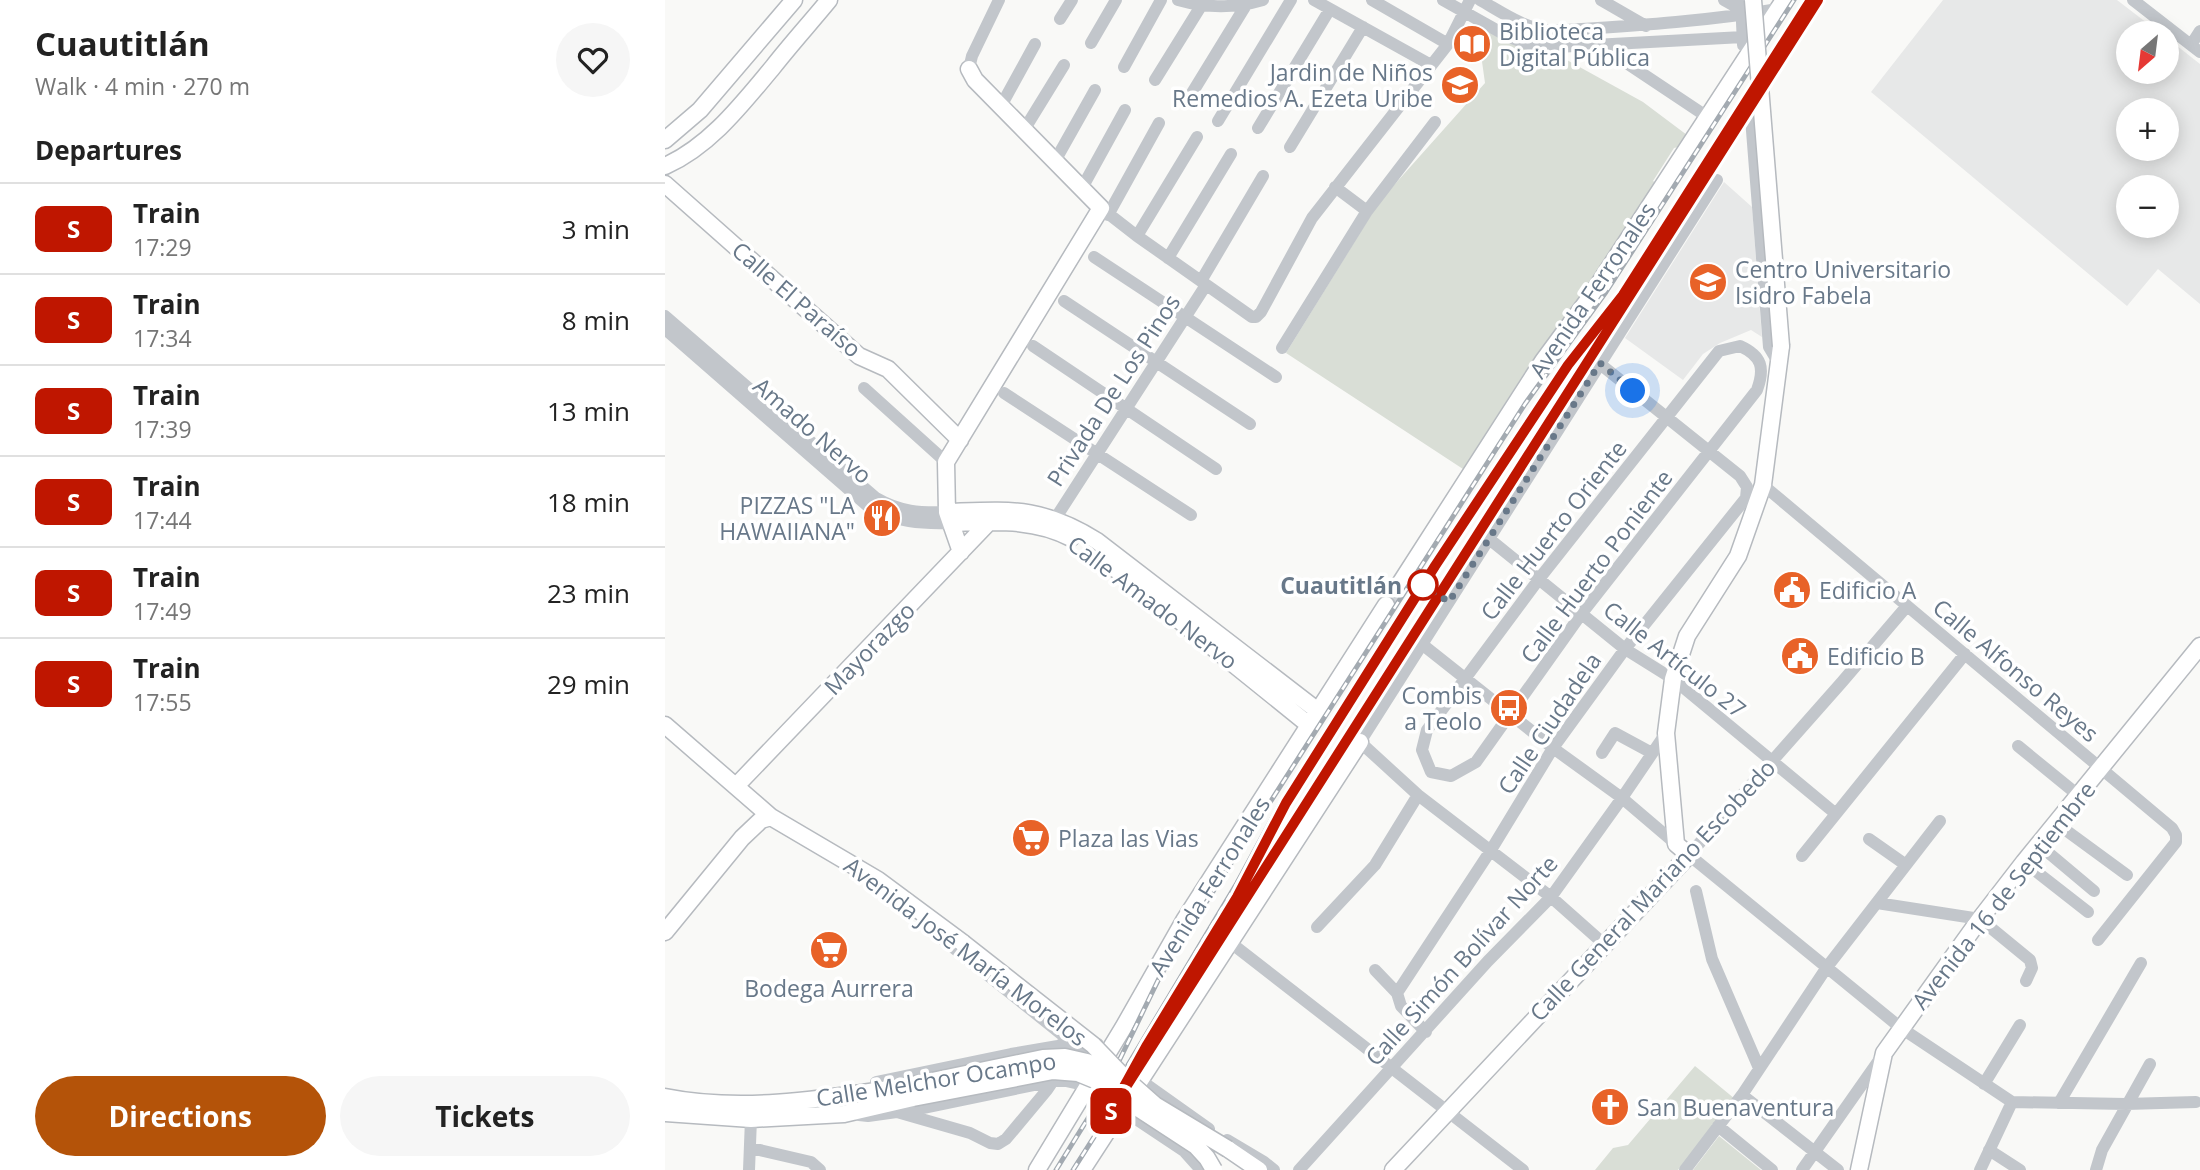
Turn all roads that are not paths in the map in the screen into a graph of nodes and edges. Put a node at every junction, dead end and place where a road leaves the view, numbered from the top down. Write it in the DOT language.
graph roads {
  1 [pos="794,0"];
  2 [pos="829,0"];
  3 [pos="999,0"];
  4 [pos="1072,0"];
  5 [pos="1116,0"];
  6 [pos="1161,0"];
  7 [pos="1179,0"];
  8 [pos="1263,0"];
  9 [pos="1291,0"];
  10 [pos="1314,0"];
  11 [pos="1372,0"];
  12 [pos="1443,0"];
  13 [pos="1480,0"];
  14 [pos="1601,0"];
  15 [pos="1724,0"];
  16 [pos="2133,0"];
  17 [pos="1246,5"];
  18 [pos="1781,5"];
  19 [pos="1201,6"];
  20 [pos="1467,6"];
  21 [pos="1744,6"];
  22 [pos="1330,9"];
  23 [pos="1060,19"];
  24 [pos="1645,25"];
  25 [pos="1363,27"];
  26 [pos="1589,29"];
  27 [pos="2200,31"];
  28 [pos="1764,33"];
  29 [pos="1743,37"];
  30 [pos="1657,41"];
  31 [pos="1091,43"];
  32 [pos="1035,44"];
  33 [pos="1448,44"];
  34 [pos="1599,46"];
  35 [pos="2195,48"];
  36 [pos="1751,62"];
  37 [pos="1064,65"];
  38 [pos="1431,65"];
  39 [pos="1124,67"];
  40 [pos="969,69"];
  41 [pos="1155,80"];
  42 [pos="1094,90"];
  43 [pos="1189,98"];
  44 [pos="1000,106"];
  45 [pos="1125,110"];
  46 [pos="1709,118"];
  47 [pos="1751,118"];
  48 [pos="1218,121"];
  49 [pos="1435,122"];
  50 [pos="1159,123"];
  51 [pos="1258,128"];
  52 [pos="1024,130"];
  53 [pos="1196,137"];
  54 [pos="665,140"];
  55 [pos="1290,147"];
  56 [pos="1231,154"];
  57 [pos="1055,161"];
  58 [pos="665,166"];
  59 [pos="1263,176"];
  60 [pos="1717,180"];
  61 [pos="665,184"];
  62 [pos="1335,187"];
  63 [pos="1082,188"];
  64 [pos="1104,211"];
  65 [pos="1367,211"];
  66 [pos="1137,236"];
  67 [pos="1094,257"];
  68 [pos="1168,258"];
  69 [pos="1204,283"];
  70 [pos="1064,301"];
  71 [pos="665,316"];
  72 [pos="1186,317"];
  73 [pos="665,329"];
  74 [pos="1033,346"];
  75 [pos="1282,348"];
  76 [pos="1754,352"];
  77 [pos="1779,354"];
  78 [pos="1156,363"];
  79 [pos="1600,363"];
  80 [pos="1276,377"];
  81 [pos="864,387"];
  82 [pos="1004,393"];
  83 [pos="1127,409"];
  84 [pos="1667,418"];
  85 [pos="1249,424"];
  86 [pos="960,440"];
  87 [pos="1710,452"];
  88 [pos="1098,454"];
  89 [pos="946,462"];
  90 [pos="1216,469"];
  91 [pos="1755,486"];
  92 [pos="1001,509"];
  93 [pos="1191,515"];
  94 [pos="949,517"];
  95 [pos="1055,519"];
  96 [pos="989,522"];
  97 [pos="1488,538"];
  98 [pos="961,552"];
  99 [pos="1130,574"];
  100 [pos="1539,579"];
  101 [pos="1401,582"];
  102 [pos="1386,606"];
  103 [pos="1906,606"];
  104 [pos="1582,613"];
  105 [pos="1423,645"];
  106 [pos="2200,646"];
  107 [pos="1625,649"];
  108 [pos="1965,654"];
  109 [pos="1465,678"];
  110 [pos="1673,679"];
  111 [pos="1511,714"];
  112 [pos="1313,718"];
  113 [pos="666,729"];
  114 [pos="1666,733"];
  115 [pos="1360,743"];
  116 [pos="2018,746"];
  117 [pos="1553,748"];
  118 [pos="1602,753"];
  119 [pos="1652,753"];
  120 [pos="1771,761"];
  121 [pos="2101,768"];
  122 [pos="1431,772"];
  123 [pos="737,785"];
  124 [pos="1418,795"];
  125 [pos="2078,795"];
  126 [pos="1622,798"];
  127 [pos="1836,814"];
  128 [pos="771,817"];
  129 [pos="1940,821"];
  130 [pos="2056,823"];
  131 [pos="1870,839"];
  132 [pos="1676,844"];
  133 [pos="2038,844"];
  134 [pos="1491,850"];
  135 [pos="1689,855"];
  136 [pos="1802,856"];
  137 [pos="2024,862"];
  138 [pos="1906,865"];
  139 [pos="2127,875"];
  140 [pos="1696,891"];
  141 [pos="2094,891"];
  142 [pos="1551,897"];
  143 [pos="1877,903"];
  144 [pos="2088,912"];
  145 [pos="1980,919"];
  146 [pos="925,925"];
  147 [pos="1317,927"];
  148 [pos="665,932"];
  149 [pos="2098,940"];
  150 [pos="1231,943"];
  151 [pos="1604,944"];
  152 [pos="2141,963"];
  153 [pos="1827,967"];
  154 [pos="1375,970"];
  155 [pos="2026,981"];
  156 [pos="1397,993"];
  157 [pos="2020,1025"];
  158 [pos="1901,1028"];
  159 [pos="1426,1032"];
  160 [pos="1114,1042"];
  161 [pos="1884,1053"];
  162 [pos="2150,1064"];
  163 [pos="1394,1068"];
  164 [pos="1759,1068"];
  165 [pos="1134,1081"];
  166 [pos="876,1082"];
  167 [pos="1053,1082"];
  168 [pos="1984,1084"];
  169 [pos="1088,1086"];
  170 [pos="910,1092"];
  171 [pos="1742,1095"];
  172 [pos="665,1097"];
  173 [pos="2012,1102"];
  174 [pos="2196,1102"];
  175 [pos="2059,1103"];
  176 [pos="2126,1104"];
  177 [pos="1121,1109"];
  178 [pos="1448,1111"];
  179 [pos="897,1112"];
  180 [pos="665,1113"];
  181 [pos="844,1114"];
  182 [pos="751,1119"];
  183 [pos="1718,1126"];
  184 [pos="751,1148"];
  185 [pos="1989,1150"];
  186 [pos="1816,1153"];
  187 [pos="1397,1169"];
  188 [pos="749,1170"];
  189 [pos="820,1170"];
  190 [pos="1037,1170"];
  191 [pos="1082,1170"];
  192 [pos="1201,1170"];
  193 [pos="1214,1170"];
  194 [pos="1259,1170"];
  195 [pos="1274,1170"];
  196 [pos="1299,1170"];
  197 [pos="1523,1170"];
  198 [pos="1685,1170"];
  199 [pos="1772,1170"];
  200 [pos="1802,1170"];
  201 [pos="1838,1170"];
  202 [pos="1859,1170"];
  203 [pos="1980,1170"];
  204 [pos="2020,1170"];
  205 [pos="2096,1170"];
  1 -- 54 [label="main road"];
  2 -- 58 [label="main road"];
  3 -- 40 [label="street"];
  4 -- 23 [label="street"];
  5 -- 31 [label="street"];
  6 -- 39 [label="street"];
  7 -- 19 [label="street"];
  8 -- 17 [label="street"];
  9 -- 48 [label="street"];
  10 -- 22 [label="street"];
  11 -- 33 [label="street"];
  12 -- 20 [label="street"];
  13 -- 26 [label="street"];
  14 -- 24 [label="street"];
  15 -- 21 [label="street"];
  16 -- 35 [label="street"];
  17 -- 19 [label="street"];
  17 -- 43 [label="street"];
  18 -- 21 [label="street"];
  18 -- 28 [label="main road, Avenida Ferronales"];
  19 -- 41 [label="street"];
  20 -- 33 [label="street"];
  20 -- 34 [label="street"];
  21 -- 24 [label="street"];
  21 -- 29 [label="street"];
  21 -- 36 [label="main road, bridge"];
  22 -- 25 [label="street"];
  22 -- 51 [label="street"];
  24 -- 26 [label="street"];
  24 -- 30 [label="street"];
  25 -- 38 [label="street"];
  25 -- 55 [label="street"];
  26 -- 34 [label="street"];
  27 -- 35 [label="street"];
  28 -- 29 [label="street"];
  28 -- 36 [label="main road, Avenida Ferronales"];
  29 -- 30 [label="street"];
  29 -- 36 [label="street"];
  30 -- 34 [label="street"];
  32 -- 44 [label="street"];
  33 -- 38 [label="street"];
  34 -- 46 [label="street"];
  36 -- 46 [label="main road, Avenida Ferronales"];
  36 -- 77 [label="main road, bridge"];
  37 -- 52 [label="street"];
  38 -- 62 [label="street"];
  40 -- 44 [label="main road"];
  42 -- 57 [label="street"];
  44 -- 52 [label="main road"];
  45 -- 63 [label="street"];
  46 -- 101 [label="main road, Avenida Ferronales"];
  47 -- 77 [label="street"];
  49 -- 65 [label="street"];
  50 -- 64 [label="street"];
  52 -- 57 [label="main road"];
  53 -- 66 [label="street"];
  56 -- 68 [label="street"];
  57 -- 63 [label="main road"];
  59 -- 69 [label="street, Privada De Los Pinos"];
  60 -- 79 [label="street, Avenida Ferronales"];
  61 -- 86 [label="main road, Calle El Paraíso"];
  62 -- 65 [label="street"];
  62 -- 69 [label="street"];
  63 -- 64 [label="main road"];
  64 -- 66 [label="street"];
  64 -- 86 [label="main road"];
  65 -- 75 [label="street"];
  66 -- 68 [label="street"];
  67 -- 72 [label="street"];
  68 -- 69 [label="street"];
  69 -- 72 [label="street, Privada De Los Pinos"];
  70 -- 78 [label="street"];
  71 -- 94 [label="street, Amado Nervo"];
  72 -- 78 [label="street, Privada De Los Pinos"];
  72 -- 80 [label="street"];
  73 -- 94 [label="street, Amado Nervo"];
  74 -- 83 [label="street"];
  76 -- 84 [label="street, Calle Huerto Oriente"];
  76 -- 87 [label="street, Calle Huerto Poniente"];
  77 -- 91 [label="main road"];
  78 -- 83 [label="street, Privada De Los Pinos"];
  78 -- 85 [label="street"];
  79 -- 84 [label="street, Calle Alfonso Reyes"];
  79 -- 97 [label="street, Avenida Ferronales"];
  81 -- 89 [label="street"];
  82 -- 88 [label="street"];
  83 -- 88 [label="street, Privada De Los Pinos"];
  83 -- 90 [label="street"];
  84 -- 87 [label="street, Calle Alfonso Reyes"];
  84 -- 100 [label="street, Calle Huerto Oriente"];
  86 -- 89 [label="main road"];
  87 -- 91 [label="street, Calle Alfonso Reyes"];
  87 -- 104 [label="street, Calle Huerto Poniente"];
  88 -- 93 [label="street"];
  88 -- 95 [label="street, Privada De Los Pinos"];
  89 -- 94 [label="main road"];
  91 -- 103 [label="street, Calle Alfonso Reyes"];
  91 -- 107 [label="street, Calle Ciudadela"];
  91 -- 110 [label="main road"];
  92 -- 94 [label="main road, Calle Amado Nervo"];
  92 -- 95 [label="main road, Calle Amado Nervo"];
  92 -- 96 [label="main road, Mayorazgo"];
  94 -- 96 [label="main road, Calle Amado Nervo"];
  94 -- 98 [label="main road"];
  95 -- 99 [label="main road, Calle Amado Nervo"];
  96 -- 98 [label="main road, Mayorazgo"];
  96 -- 99 [label="main road, Calle Amado Nervo"];
  97 -- 100 [label="street, Calle Artículo 27"];
  97 -- 105 [label="street, Avenida Ferronales"];
  98 -- 123 [label="main road, Mayorazgo"];
  99 -- 112 [label="main road, Calle Amado Nervo"];
  100 -- 104 [label="street, Calle Artículo 27"];
  100 -- 109 [label="street, Calle Huerto Oriente"];
  102 -- 112 [label="main road, Avenida Ferronales"];
  103 -- 108 [label="street, Calle Alfonso Reyes"];
  103 -- 120 [label="street, Calle General Mariano Escobedo"];
  104 -- 107 [label="street, Calle Artículo 27"];
  104 -- 111 [label="street, Calle Huerto Poniente"];
  105 -- 109 [label="street"];
  105 -- 115 [label="street, Avenida Ferronales"];
  106 -- 121 [label="main road, Avenida 16 de Septiembre"];
  107 -- 110 [label="street, Calle Artículo 27"];
  107 -- 117 [label="street, Calle Ciudadela"];
  108 -- 121 [label="street, Calle Alfonso Reyes"];
  108 -- 127 [label="street"];
  109 -- 111 [label="street"];
  109 -- 122 [label="street, Calle Huerto Oriente"];
  110 -- 114 [label="main road"];
  110 -- 120 [label="street, Calle Artículo 27"];
  111 -- 117 [label="street"];
  111 -- 122 [label="street, Calle Huerto Poniente"];
  112 -- 160 [label="main road, Avenida Ferronales"];
  113 -- 123 [label="main road, Avenida José María Morelos"];
  114 -- 119 [label="street, Calle Simón Bolívar Norte"];
  114 -- 132 [label="main road"];
  115 -- 124 [label="street"];
  115 -- 150 [label="main road, Avenida Ferronales"];
  116 -- 125 [label="street"];
  117 -- 126 [label="street"];
  117 -- 134 [label="street, Calle Ciudadela"];
  118 -- 119 [label="street"];
  119 -- 126 [label="street, Calle Simón Bolívar Norte"];
  120 -- 127 [label="street, Calle Artículo 27"];
  120 -- 135 [label="street, Calle General Mariano Escobedo"];
  121 -- 125 [label="main road, Avenida 16 de Septiembre"];
  121 -- 149 [label="street, Calle Alfonso Reyes"];
  123 -- 128 [label="main road, Avenida José María Morelos"];
  124 -- 134 [label="street"];
  124 -- 147 [label="street"];
  125 -- 130 [label="main road, Avenida 16 de Septiembre"];
  126 -- 132 [label="street"];
  126 -- 142 [label="street, Calle Simón Bolívar Norte"];
  127 -- 136 [label="street"];
  128 -- 148 [label="main road"];
  128 -- 165 [label="main road, Avenida José María Morelos, bridge"];
  129 -- 138 [label="street"];
  130 -- 133 [label="main road, Avenida 16 de Septiembre"];
  130 -- 139 [label="street"];
  131 -- 138 [label="street"];
  132 -- 135 [label="main road"];
  133 -- 137 [label="main road, Avenida 16 de Septiembre"];
  133 -- 141 [label="street"];
  134 -- 142 [label="street"];
  134 -- 156 [label="street, Calle Ciudadela"];
  135 -- 151 [label="main road, Calle General Mariano Escobedo"];
  135 -- 153 [label="street"];
  137 -- 144 [label="street"];
  137 -- 145 [label="main road, Avenida 16 de Septiembre"];
  138 -- 143 [label="street"];
  140 -- 164 [label="street"];
  142 -- 151 [label="street"];
  142 -- 159 [label="street, Calle Simón Bolívar Norte"];
  143 -- 145 [label="street"];
  143 -- 153 [label="street"];
  145 -- 155 [label="street"];
  145 -- 158 [label="main road, Avenida 16 de Septiembre"];
  146 -- 166 [label="street"];
  150 -- 163 [label="street"];
  150 -- 165 [label="main road, Avenida Ferronales"];
  151 -- 178 [label="main road, Calle General Mariano Escobedo"];
  152 -- 175 [label="street"];
  153 -- 158 [label="street"];
  153 -- 164 [label="street"];
  154 -- 156 [label="street"];
  156 -- 159 [label="street"];
  157 -- 168 [label="street"];
  158 -- 161 [label="main road, Avenida 16 de Septiembre"];
  158 -- 168 [label="street"];
  159 -- 163 [label="street, Calle Simón Bolívar Norte"];
  160 -- 167 [label="street"];
  160 -- 169 [label="main road, Avenida Ferronales"];
  161 -- 186 [label="street"];
  161 -- 202 [label="main road, Avenida 16 de Septiembre"];
  162 -- 176 [label="street"];
  163 -- 178 [label="street"];
  163 -- 196 [label="street, Calle Simón Bolívar Norte"];
  164 -- 171 [label="street"];
  165 -- 170 [label="main road, Calle Melchor Ocampo, bridge"];
  165 -- 177 [label="main road, Avenida Ferronales"];
  165 -- 194 [label="main road, Calle Melchor Ocampo, bridge"];
  165 -- 195 [label="street"];
  167 -- 169 [label="street, Calle Melchor Ocampo"];
  167 -- 179 [label="street, Calle Melchor Ocampo"];
  167 -- 179 [label="street"];
  168 -- 173 [label="street"];
  169 -- 190 [label="main road, Avenida Ferronales"];
  170 -- 172 [label="main road, Calle Melchor Ocampo"];
  170 -- 181 [label="main road, Calle Melchor Ocampo"];
  170 -- 193 [label="main road, Calle Melchor Ocampo, bridge"];
  171 -- 183 [label="street"];
  171 -- 186 [label="street"];
  173 -- 175 [label="street"];
  173 -- 185 [label="street"];
  174 -- 176 [label="street"];
  175 -- 176 [label="street"];
  176 -- 205 [label="street"];
  177 -- 191 [label="main road, Avenida Ferronales"];
  177 -- 192 [label="street"];
  178 -- 187 [label="main road, Calle General Mariano Escobedo"];
  178 -- 197 [label="street"];
  179 -- 181 [label="street, Calle Melchor Ocampo"];
  180 -- 182 [label="main road, Calle Melchor Ocampo"];
  181 -- 182 [label="main road, Calle Melchor Ocampo"];
  182 -- 184 [label="street"];
  183 -- 198 [label="street"];
  183 -- 199 [label="street"];
  184 -- 188 [label="street"];
  184 -- 189 [label="street"];
  185 -- 203 [label="street"];
  185 -- 204 [label="street"];
  186 -- 200 [label="street"];
  186 -- 201 [label="street"];
}
